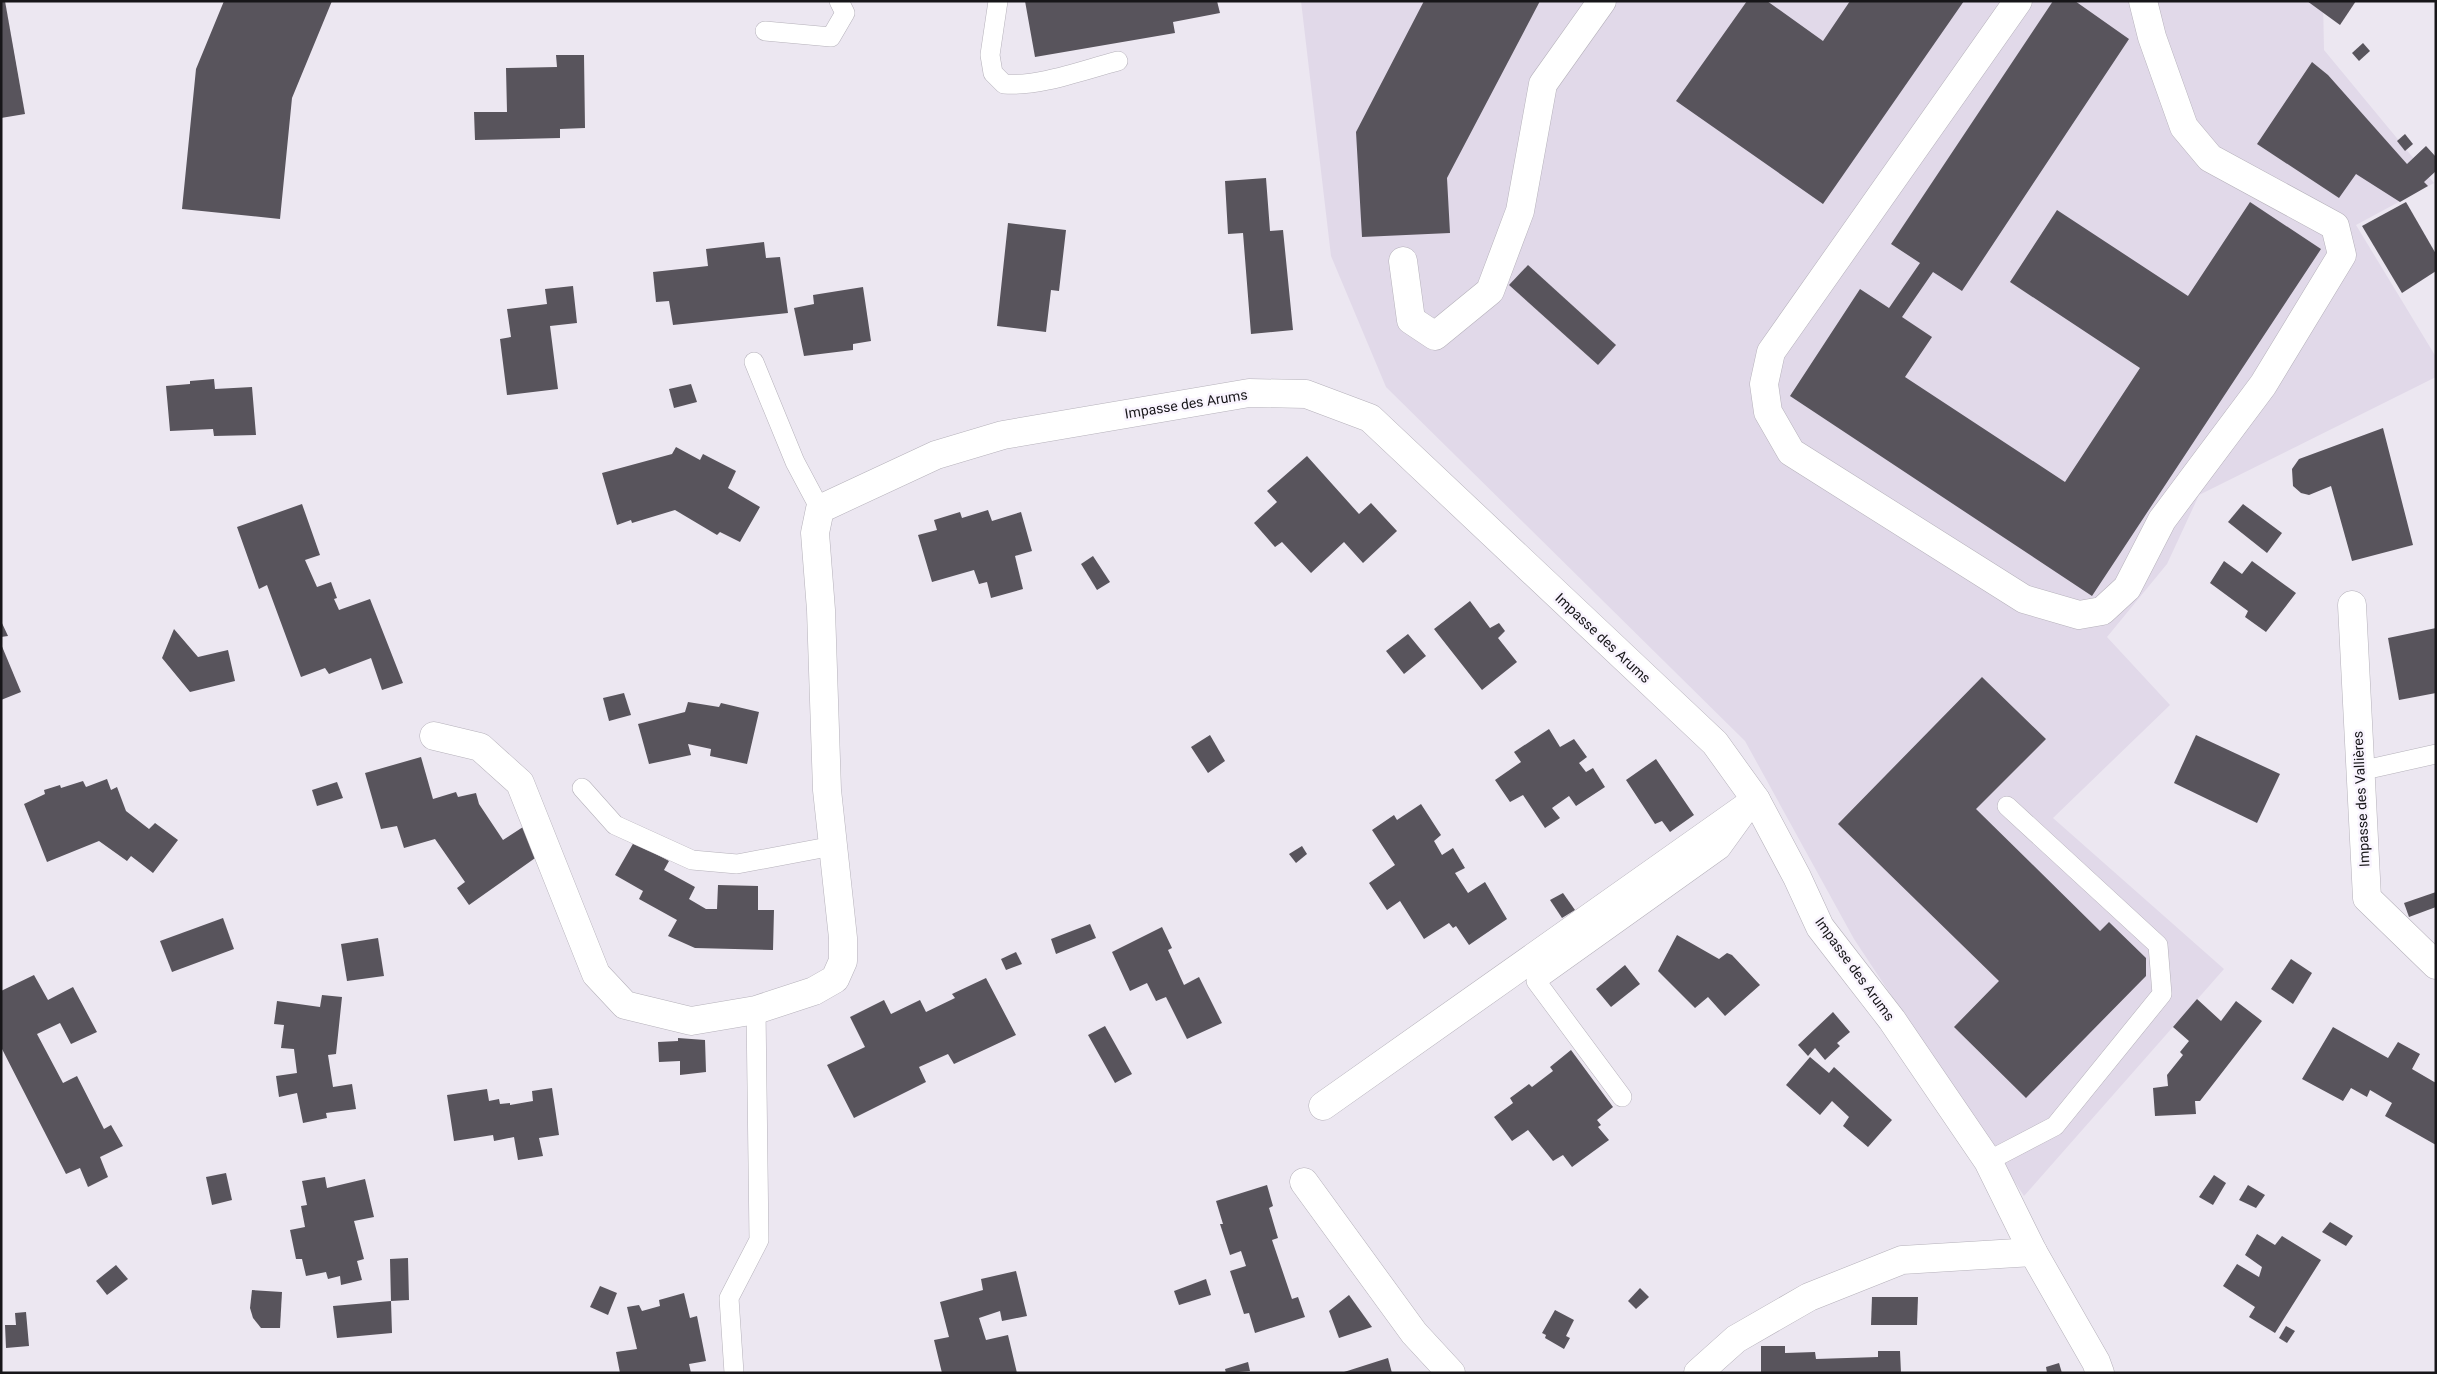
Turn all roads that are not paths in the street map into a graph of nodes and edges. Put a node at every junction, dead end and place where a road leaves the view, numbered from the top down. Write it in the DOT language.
graph roads {
  1 [pos="839,1"];
  2 [pos="998,1"];
  3 [pos="1602,1"];
  4 [pos="2018,1"];
  5 [pos="2143,1"];
  6 [pos="765,31"];
  7 [pos="1118,61"];
  8 [pos="1403,261"];
  9 [pos="754,362"];
  10 [pos="820,509"];
  11 [pos="2352,604"];
  12 [pos="434,736"];
  13 [pos="2436,754"];
  14 [pos="2360,771"];
  15 [pos="582,788"];
  16 [pos="1756,800"];
  17 [pos="2007,806"];
  18 [pos="833,846"];
  19 [pos="2436,965"];
  20 [pos="756,1010"];
  21 [pos="1622,1097"];
  22 [pos="1323,1106"];
  23 [pos="1988,1161"];
  24 [pos="1304,1182"];
  25 [pos="2033,1252"];
  26 [pos="734,1373"];
  27 [pos="1451,1373"];
  28 [pos="1698,1373"];
  29 [pos="2100,1373"];
  1 -- 6 [label="lane"];
  2 -- 7 [label="lane"];
  3 -- 8 [label="street"];
  4 -- 5 [label="street"];
  9 -- 10 [label="lane"];
  10 -- 16 [label="street, Impasse des Arums"];
  10 -- 18 [label="street"];
  11 -- 14 [label="street, Impasse des Vallières"];
  12 -- 20 [label="street"];
  13 -- 14 [label="lane"];
  14 -- 19 [label="street, Impasse des Vallières"];
  15 -- 18 [label="lane"];
  16 -- 21 [label="lane"];
  16 -- 22 [label="street"];
  16 -- 23 [label="street, Impasse des Arums"];
  17 -- 23 [label="lane"];
  18 -- 20 [label="street"];
  20 -- 26 [label="lane"];
  23 -- 25 [label="street, Impasse des Arums"];
  24 -- 27 [label="street"];
  25 -- 28 [label="street"];
  25 -- 29 [label="street, Impasse des Arums"];
}
